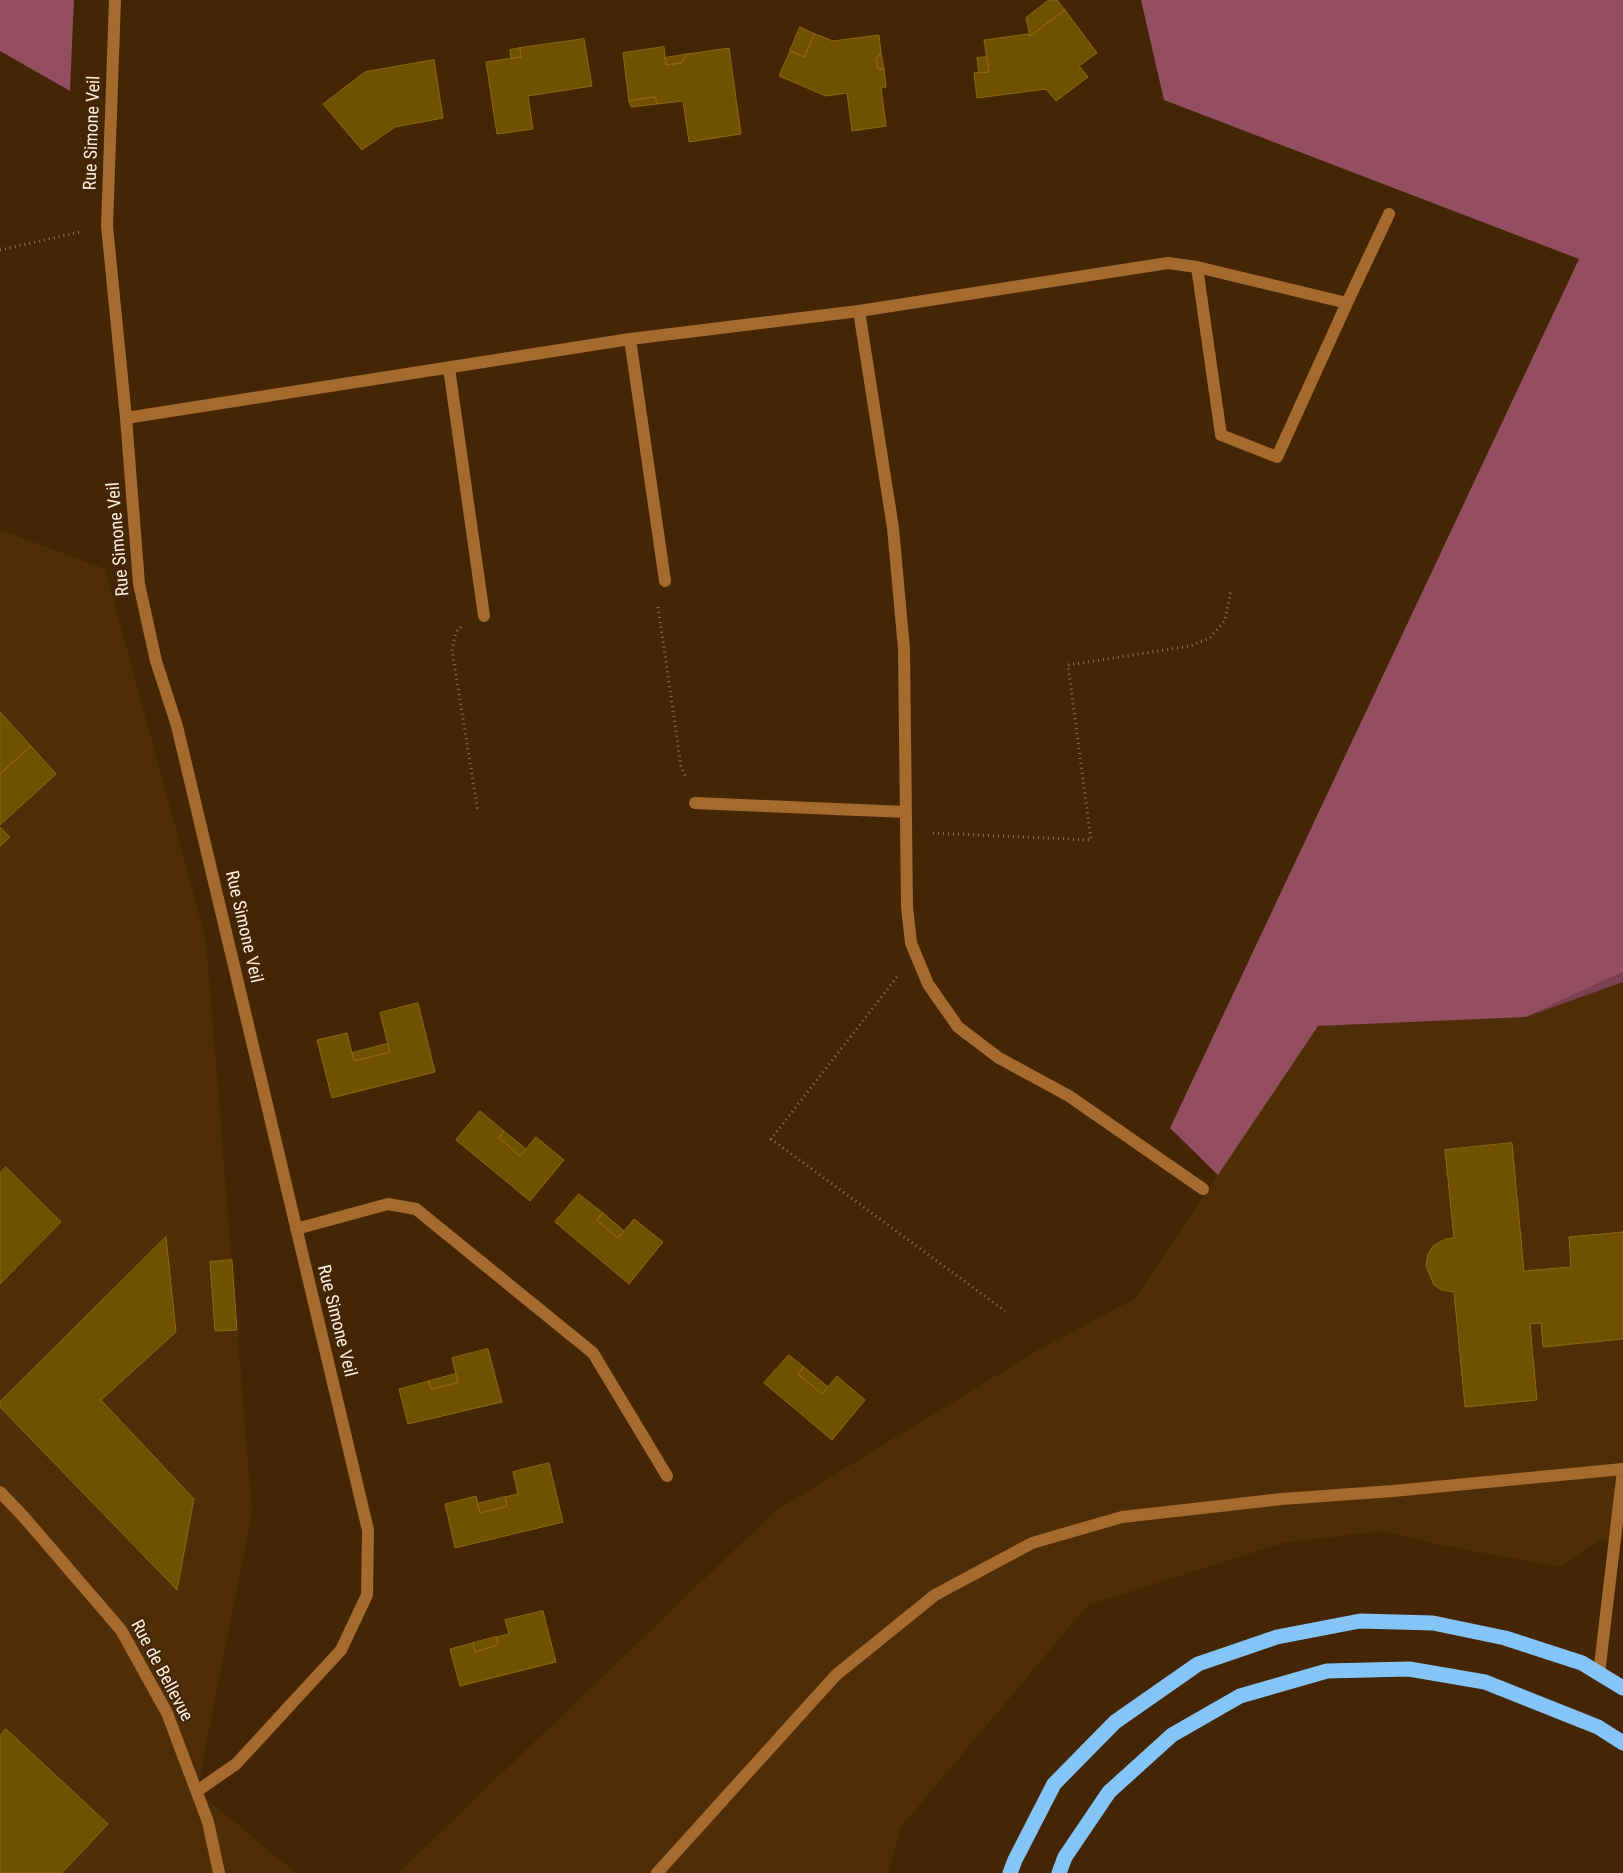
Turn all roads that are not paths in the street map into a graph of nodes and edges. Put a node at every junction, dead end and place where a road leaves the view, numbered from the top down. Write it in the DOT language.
graph roads {
  1 [pos="115,0"];
  2 [pos="1389,214"];
  3 [pos="1197,267"];
  4 [pos="1348,303"];
  5 [pos="859,311"];
  6 [pos="630,340"];
  7 [pos="449,368"];
  8 [pos="126,418"];
  9 [pos="665,581"];
  10 [pos="484,616"];
  11 [pos="695,803"];
  12 [pos="905,812"];
  13 [pos="1203,1189"];
  14 [pos="296,1229"];
  15 [pos="1623,1470"];
  16 [pos="667,1476"];
  17 [pos="0,1492"];
  18 [pos="1599,1674"];
  19 [pos="1623,1688"];
  20 [pos="1623,1743"];
  21 [pos="197,1791"];
  22 [pos="218,1873"];
  23 [pos="656,1873"];
  24 [pos="1010,1873"];
  25 [pos="1059,1873"];
  1 -- 8 [label="street, Rue Simone Veil"];
  2 -- 4 [label="street"];
  3 -- 4 [label="street"];
  3 -- 4 [label="street"];
  3 -- 5 [label="street"];
  5 -- 6 [label="street"];
  5 -- 12 [label="street"];
  6 -- 7 [label="street"];
  6 -- 9 [label="street"];
  7 -- 8 [label="street"];
  7 -- 10 [label="street"];
  8 -- 14 [label="street, Rue Simone Veil"];
  11 -- 12 [label="street"];
  12 -- 13 [label="street"];
  14 -- 16 [label="street"];
  14 -- 21 [label="street, Rue Simone Veil"];
  15 -- 18 [label="street"];
  15 -- 23 [label="street"];
  17 -- 21 [label="street, Rue de Bellevue"];
  18 -- 19 [label="highway"];
  18 -- 24 [label="highway"];
  20 -- 25 [label="highway"];
  21 -- 22 [label="street, Rue de Bellevue"];
}
